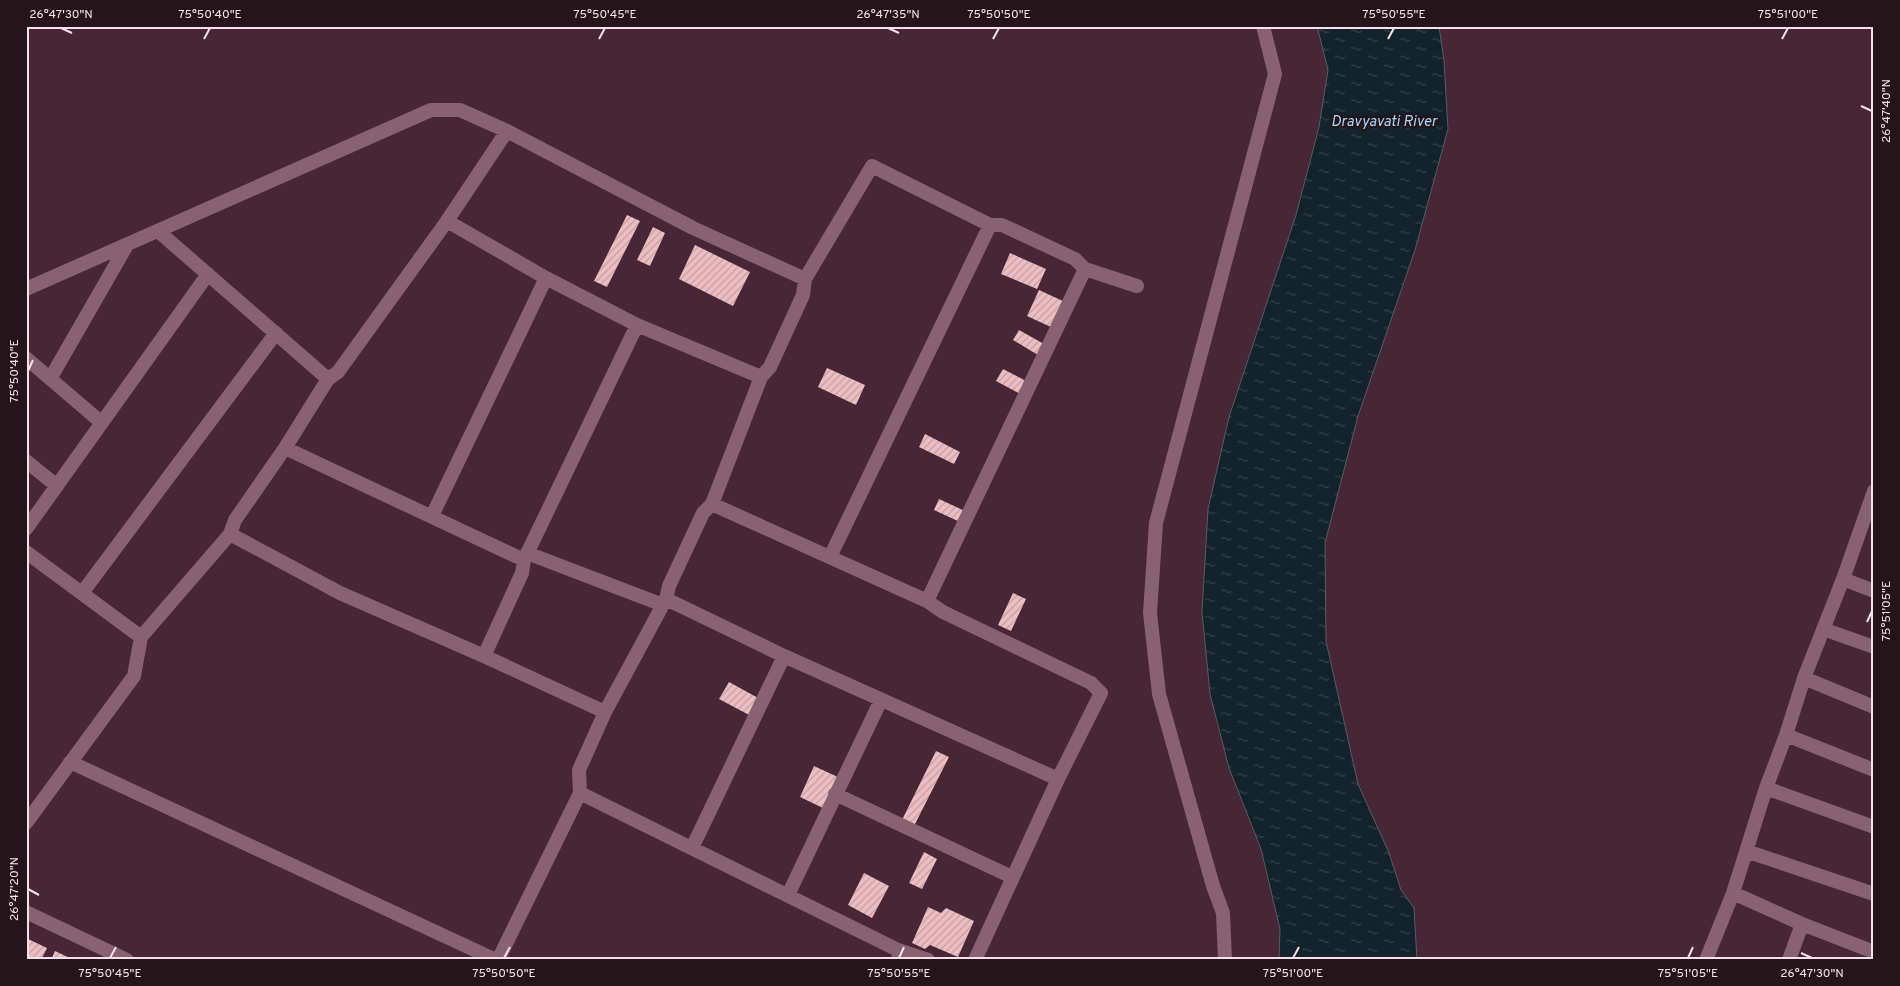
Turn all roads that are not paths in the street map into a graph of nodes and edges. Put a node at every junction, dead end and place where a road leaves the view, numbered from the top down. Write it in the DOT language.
graph roads {
  1 [pos="1263,26"];
  2 [pos="507,131"];
  3 [pos="447,221"];
  4 [pos="990,225"];
  5 [pos="158,231"];
  6 [pos="127,245"];
  7 [pos="1085,269"];
  8 [pos="208,274"];
  9 [pos="546,278"];
  10 [pos="805,279"];
  11 [pos="1137,286"];
  12 [pos="26,289"];
  13 [pos="637,325"];
  14 [pos="276,333"];
  15 [pos="26,358"];
  16 [pos="761,378"];
  17 [pos="50,379"];
  18 [pos="328,379"];
  19 [pos="102,423"];
  20 [pos="285,448"];
  21 [pos="26,461"];
  22 [pos="57,486"];
  23 [pos="1873,493"];
  24 [pos="712,504"];
  25 [pos="432,516"];
  26 [pos="26,529"];
  27 [pos="230,534"];
  28 [pos="26,552"];
  29 [pos="526,556"];
  30 [pos="830,557"];
  31 [pos="1843,579"];
  32 [pos="1874,591"];
  33 [pos="82,594"];
  34 [pos="928,601"];
  35 [pos="664,602"];
  36 [pos="1823,628"];
  37 [pos="141,637"];
  38 [pos="1874,647"];
  39 [pos="484,656"];
  40 [pos="784,656"];
  41 [pos="1804,678"];
  42 [pos="881,700"];
  43 [pos="1874,707"];
  44 [pos="605,712"];
  45 [pos="1786,735"];
  46 [pos="70,762"];
  47 [pos="1874,770"];
  48 [pos="1058,779"];
  49 [pos="1766,788"];
  50 [pos="580,793"];
  51 [pos="835,794"];
  52 [pos="26,822"];
  53 [pos="1874,826"];
  54 [pos="692,848"];
  55 [pos="1746,852"];
  56 [pos="1012,877"];
  57 [pos="1733,893"];
  58 [pos="1874,894"];
  59 [pos="788,895"];
  60 [pos="26,912"];
  61 [pos="1802,924"];
  62 [pos="1870,954"];
  63 [pos="898,955"];
  64 [pos="127,960"];
  65 [pos="497,960"];
  66 [pos="928,960"];
  67 [pos="975,960"];
  68 [pos="1225,960"];
  69 [pos="1706,960"];
  70 [pos="1789,960"];
  1 -- 68 [label="street"];
  2 -- 3 [label="street"];
  2 -- 5 [label="street"];
  2 -- 10 [label="street"];
  3 -- 9 [label="street"];
  3 -- 18 [label="street"];
  4 -- 7 [label="street"];
  4 -- 10 [label="street"];
  4 -- 30 [label="street"];
  5 -- 6 [label="street"];
  5 -- 8 [label="street"];
  6 -- 12 [label="street"];
  6 -- 17 [label="street"];
  7 -- 11 [label="street"];
  7 -- 34 [label="street"];
  8 -- 14 [label="street"];
  8 -- 19 [label="street"];
  9 -- 13 [label="street"];
  9 -- 25 [label="street"];
  10 -- 16 [label="street"];
  13 -- 16 [label="street"];
  13 -- 29 [label="street"];
  14 -- 18 [label="street"];
  14 -- 33 [label="street"];
  15 -- 17 [label="street"];
  16 -- 24 [label="street"];
  17 -- 19 [label="street"];
  18 -- 20 [label="street"];
  19 -- 22 [label="street"];
  20 -- 25 [label="street"];
  20 -- 27 [label="street"];
  21 -- 22 [label="street"];
  22 -- 26 [label="street"];
  23 -- 31 [label="street"];
  24 -- 30 [label="street"];
  24 -- 35 [label="street"];
  25 -- 29 [label="street"];
  27 -- 37 [label="street"];
  27 -- 39 [label="street"];
  28 -- 33 [label="street"];
  29 -- 35 [label="street"];
  29 -- 39 [label="street"];
  30 -- 34 [label="street"];
  31 -- 32 [label="street"];
  31 -- 36 [label="street"];
  33 -- 37 [label="street"];
  34 -- 48 [label="street"];
  35 -- 40 [label="street"];
  35 -- 44 [label="street"];
  36 -- 38 [label="street"];
  36 -- 41 [label="street"];
  37 -- 46 [label="street"];
  39 -- 44 [label="street"];
  40 -- 42 [label="street"];
  40 -- 54 [label="street"];
  41 -- 43 [label="street"];
  41 -- 45 [label="street"];
  42 -- 48 [label="street"];
  42 -- 51 [label="street"];
  44 -- 50 [label="street"];
  45 -- 47 [label="street"];
  45 -- 49 [label="street"];
  46 -- 52 [label="street"];
  46 -- 65 [label="street"];
  48 -- 56 [label="street"];
  49 -- 53 [label="street"];
  49 -- 55 [label="street"];
  50 -- 54 [label="street"];
  50 -- 65 [label="street"];
  51 -- 56 [label="street"];
  51 -- 59 [label="street"];
  54 -- 59 [label="street"];
  55 -- 57 [label="street"];
  55 -- 58 [label="street"];
  56 -- 67 [label="street"];
  57 -- 61 [label="street"];
  57 -- 69 [label="street"];
  59 -- 63 [label="street"];
  60 -- 64 [label="street"];
  61 -- 62 [label="street"];
  61 -- 70 [label="street"];
  63 -- 66 [label="street"];
}
